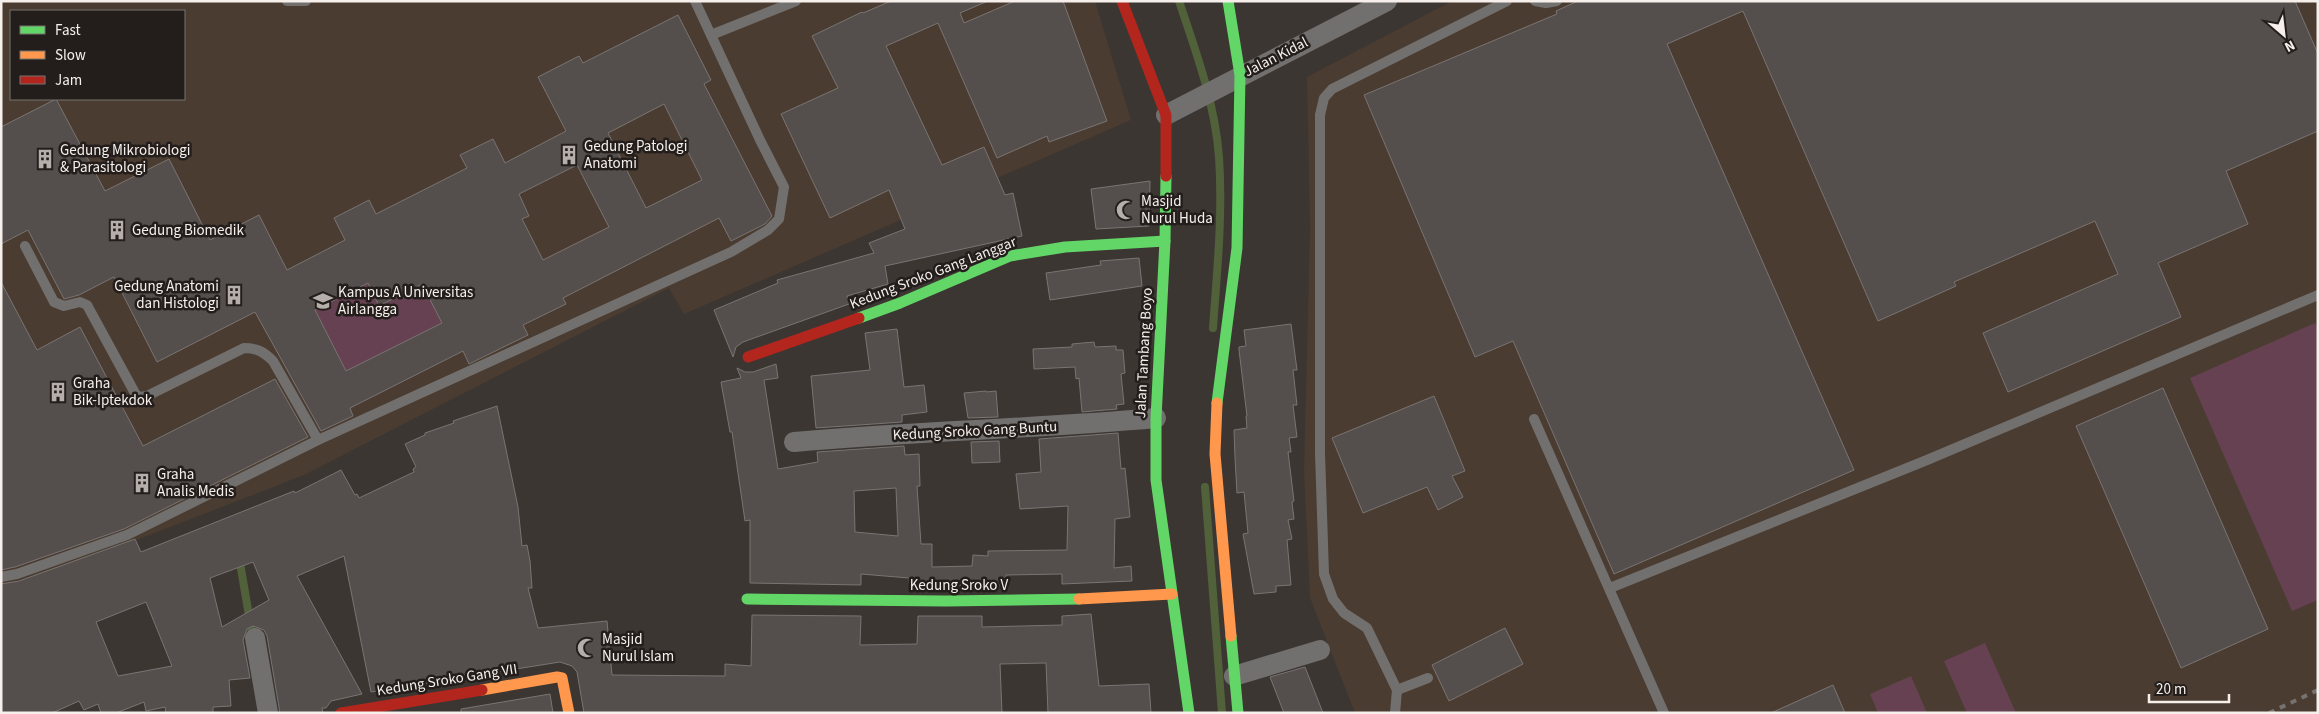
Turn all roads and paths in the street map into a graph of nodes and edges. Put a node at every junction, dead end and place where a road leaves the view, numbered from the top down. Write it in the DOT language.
graph roads {
  1 [pos="287,1"];
  2 [pos="306,1"];
  3 [pos="695,1"];
  4 [pos="796,1"];
  5 [pos="1122,1"];
  6 [pos="1228,1"];
  7 [pos="1387,1"];
  8 [pos="1507,1"];
  9 [pos="1535,1"];
  10 [pos="1556,1"];
  11 [pos="711,35"];
  12 [pos="1233,79"];
  13 [pos="1166,115"];
  14 [pos="1165,241"];
  15 [pos="25,246"];
  16 [pos="2318,295"];
  17 [pos="748,358"];
  18 [pos="1156,418"];
  19 [pos="1534,419"];
  20 [pos="318,440"];
  21 [pos="794,442"];
  22 [pos="1,576"];
  23 [pos="1610,588"];
  24 [pos="1172,594"];
  25 [pos="747,599"];
  26 [pos="255,638"];
  27 [pos="1320,650"];
  28 [pos="1234,676"];
  29 [pos="1428,678"];
  30 [pos="1397,690"];
  31 [pos="268,713"];
  32 [pos="342,713"];
  33 [pos="569,713"];
  34 [pos="1190,713"];
  35 [pos="1238,713"];
  36 [pos="1395,713"];
  37 [pos="1664,713"];
  1 -- 2 [label="lane"];
  3 -- 11 [label="lane"];
  4 -- 11 [label="lane"];
  5 -- 13 [label="street, Jalan Tambang Boyo"];
  6 -- 12 [label="street"];
  7 -- 12 [label="street, Jalan Kidal"];
  8 -- 30 [label="lane"];
  9 -- 10 [label="lane"];
  11 -- 20 [label="lane"];
  12 -- 13 [label="street, Jalan Kidal"];
  12 -- 28 [label="street"];
  13 -- 14 [label="street, Jalan Tambang Boyo"];
  14 -- 17 [label="street, Kedung Sroko Gang Langgar"];
  14 -- 18 [label="street, Jalan Tambang Boyo"];
  15 -- 20 [label="lane"];
  16 -- 23 [label="lane"];
  18 -- 21 [label="street, Kedung Sroko Gang Buntu"];
  18 -- 24 [label="street, Jalan Tambang Boyo"];
  19 -- 23 [label="lane"];
  20 -- 22 [label="lane"];
  23 -- 37 [label="lane"];
  24 -- 25 [label="street, Kedung Sroko V"];
  24 -- 34 [label="street, Jalan Tambang Boyo"];
  26 -- 31 [label="street"];
  27 -- 28 [label="street"];
  28 -- 35 [label="street"];
  29 -- 30 [label="lane"];
  30 -- 36 [label="lane"];
  32 -- 33 [label="street, Kedung Sroko Gang VII"];
}
